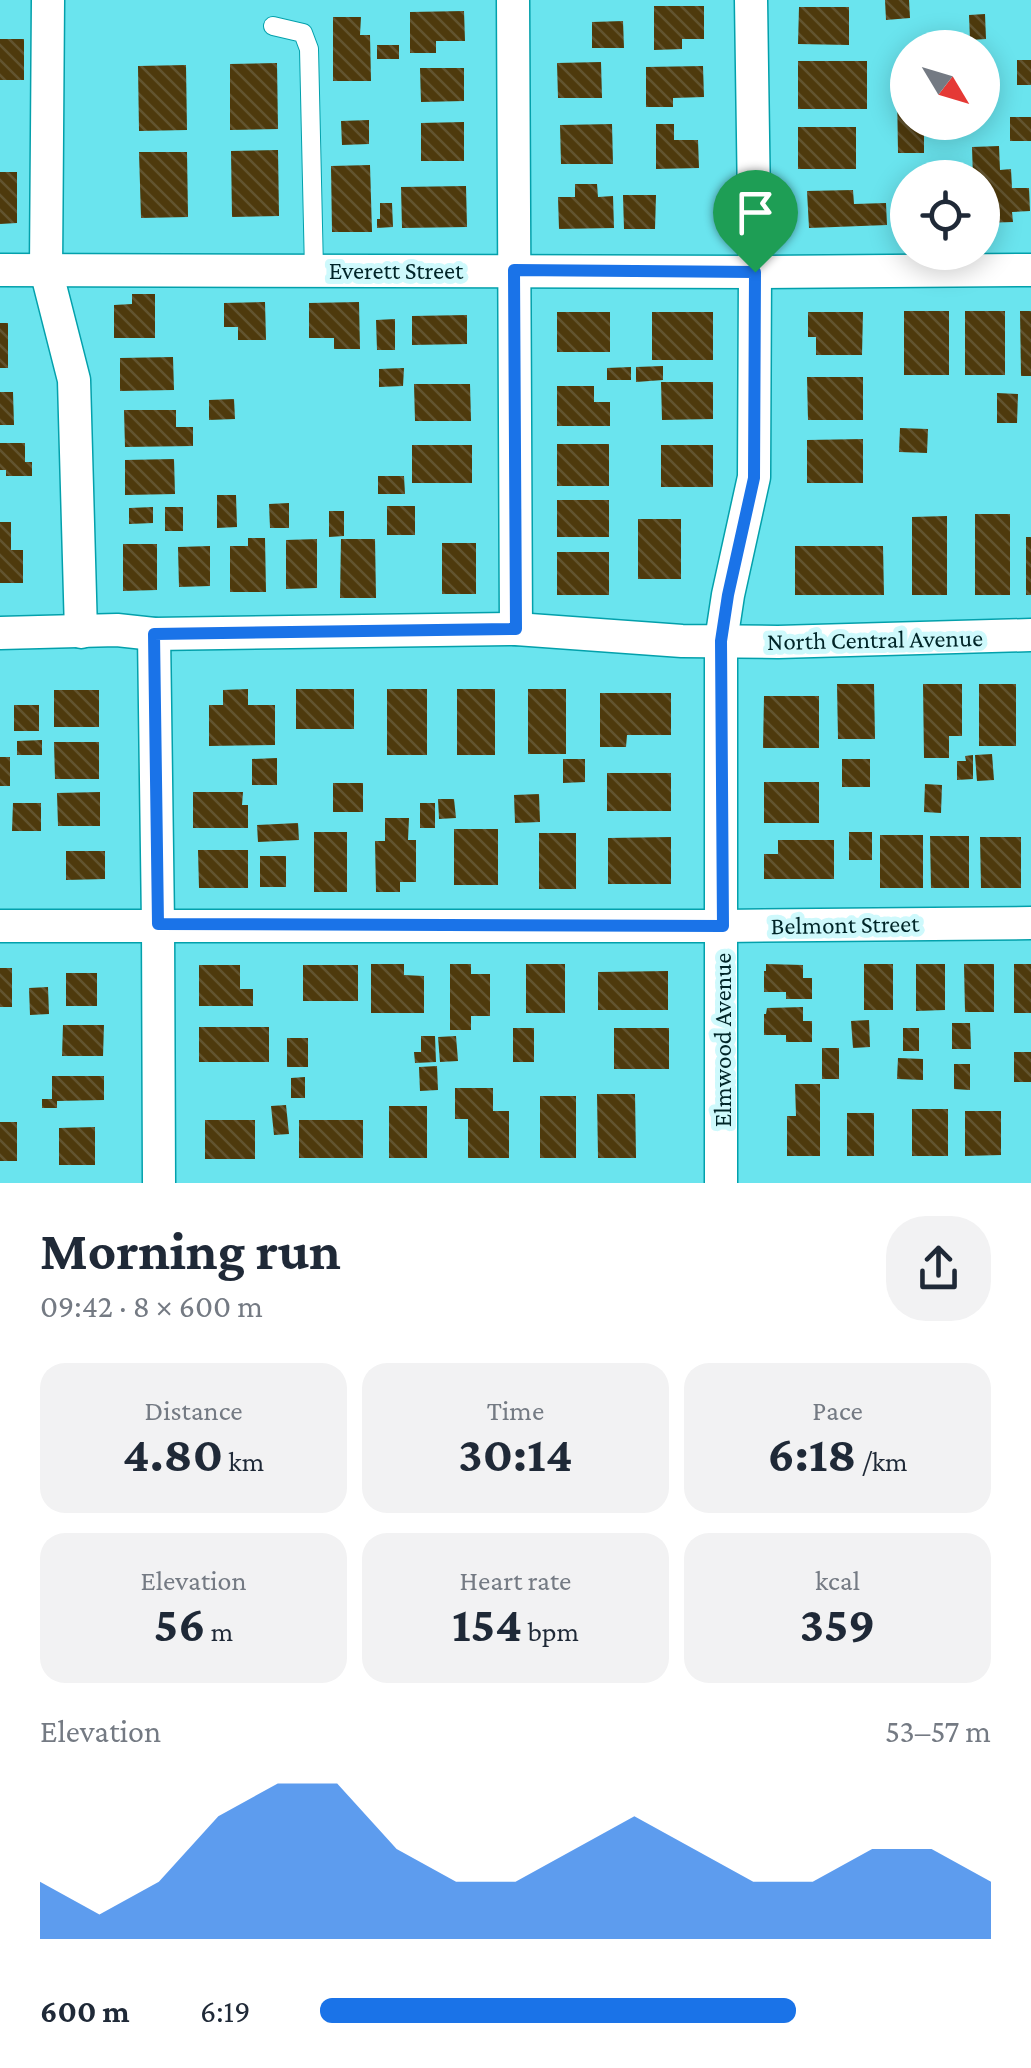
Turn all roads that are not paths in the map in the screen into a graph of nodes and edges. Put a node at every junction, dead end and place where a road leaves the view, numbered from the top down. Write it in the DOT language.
graph roads {
  1 [pos="48,0"];
  2 [pos="513,0"];
  3 [pos="751,0"];
  4 [pos="273,26"];
  5 [pos="0,270"];
  6 [pos="46,270"];
  7 [pos="314,270"];
  8 [pos="514,270"];
  9 [pos="1031,270"];
  10 [pos="755,272"];
  11 [pos="516,629"];
  12 [pos="81,632"];
  13 [pos="0,633"];
  14 [pos="154,634"];
  15 [pos="1031,635"];
  16 [pos="721,641"];
  17 [pos="1031,923"];
  18 [pos="158,924"];
  19 [pos="0,926"];
  20 [pos="723,926"];
  21 [pos="158,1183"];
  22 [pos="722,1183"];
  1 -- 6 [label="street"];
  2 -- 8 [label="street"];
  3 -- 10 [label="street, Elmwood Avenue"];
  4 -- 7 [label="lane"];
  5 -- 6 [label="street, Everett Street"];
  6 -- 7 [label="street, Everett Street"];
  6 -- 12 [label="street"];
  7 -- 8 [label="street, Everett Street"];
  8 -- 10 [label="street, Everett Street"];
  8 -- 11 [label="street"];
  9 -- 10 [label="street, Everett Street"];
  10 -- 16 [label="street, Elmwood Avenue"];
  11 -- 14 [label="street, North Central Avenue"];
  11 -- 16 [label="street, North Central Avenue"];
  12 -- 13 [label="street, North Central Avenue"];
  12 -- 14 [label="street, North Central Avenue"];
  14 -- 18 [label="street"];
  15 -- 16 [label="street, North Central Avenue"];
  16 -- 20 [label="street, Elmwood Avenue"];
  17 -- 20 [label="street, Belmont Street"];
  18 -- 19 [label="street, Belmont Street"];
  18 -- 20 [label="street, Belmont Street"];
  18 -- 21 [label="street"];
  20 -- 22 [label="street, Elmwood Avenue"];
}
